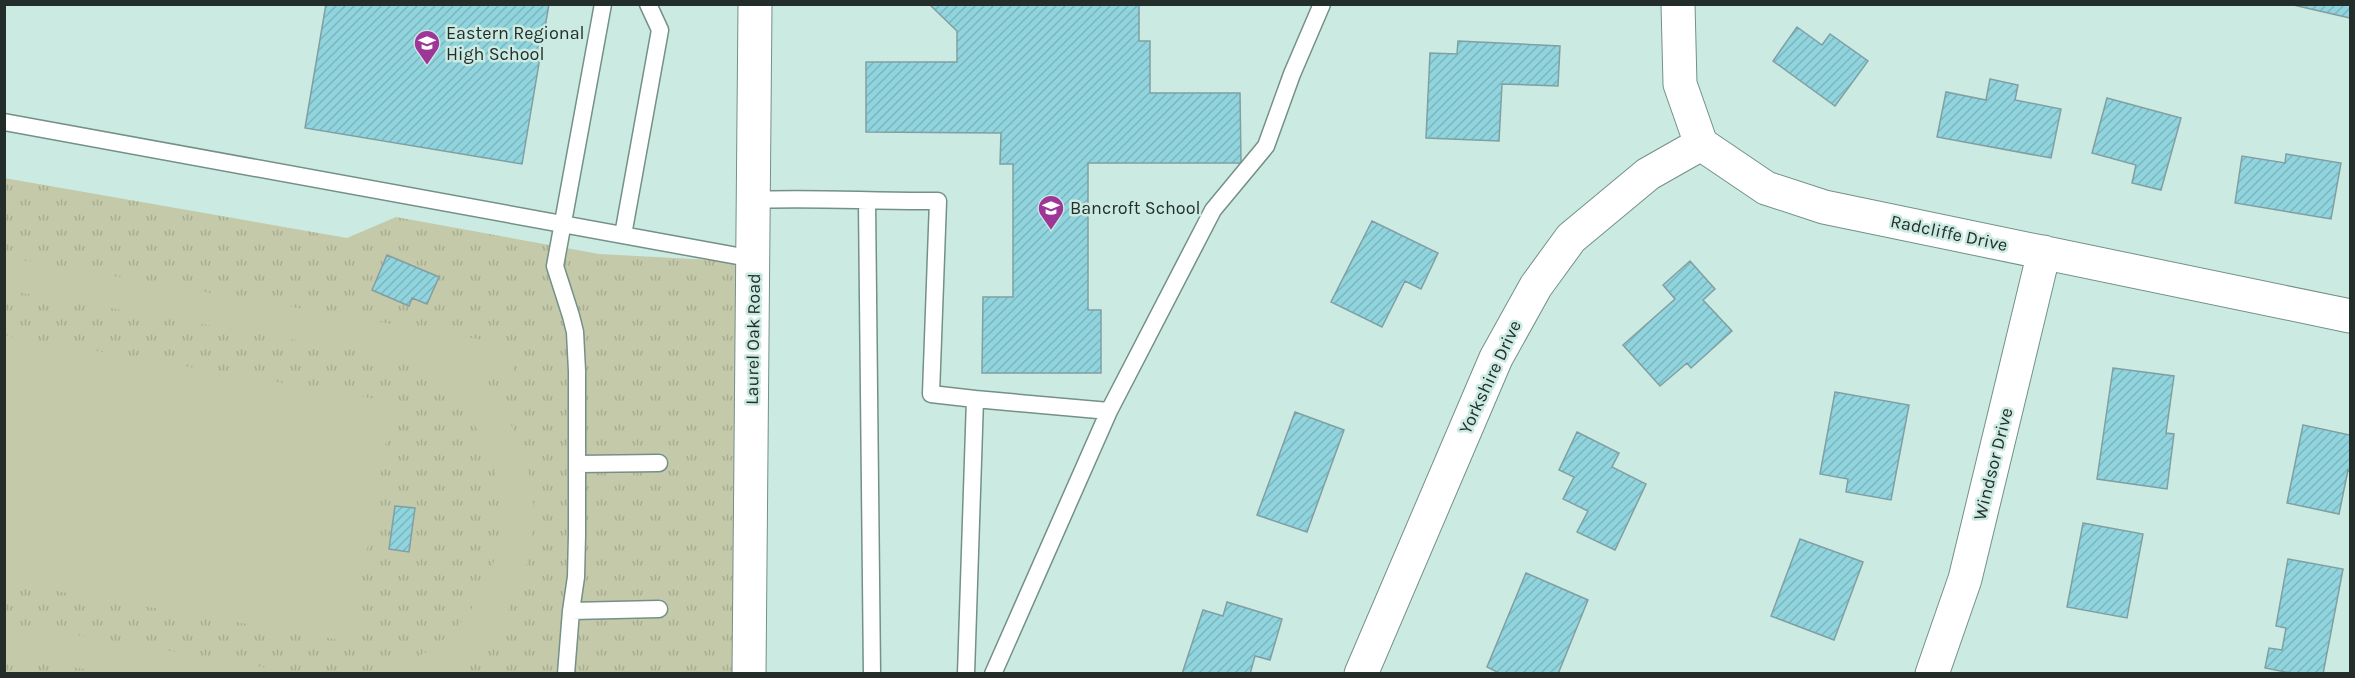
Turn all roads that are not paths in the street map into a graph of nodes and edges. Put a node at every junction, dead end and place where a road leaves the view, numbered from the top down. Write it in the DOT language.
graph roads {
  1 [pos="603,4"];
  2 [pos="648,4"];
  3 [pos="755,4"];
  4 [pos="1322,4"];
  5 [pos="1678,4"];
  6 [pos="4,122"];
  7 [pos="1701,144"];
  8 [pos="753,200"];
  9 [pos="867,202"];
  10 [pos="563,224"];
  11 [pos="623,235"];
  12 [pos="2044,252"];
  13 [pos="754,259"];
  14 [pos="2350,316"];
  15 [pos="975,399"];
  16 [pos="1109,411"];
  17 [pos="659,463"];
  18 [pos="578,464"];
  19 [pos="659,609"];
  20 [pos="571,611"];
  21 [pos="566,674"];
  22 [pos="749,674"];
  23 [pos="872,674"];
  24 [pos="966,674"];
  25 [pos="993,674"];
  26 [pos="1361,674"];
  27 [pos="1932,674"];
  1 -- 10 [label="lane"];
  2 -- 11 [label="lane"];
  3 -- 8 [label="street, Laurel Oak Road"];
  4 -- 16 [label="lane"];
  5 -- 7 [label="street"];
  6 -- 10 [label="lane"];
  7 -- 12 [label="street, Radcliffe Drive"];
  7 -- 26 [label="street, Yorkshire Drive"];
  8 -- 9 [label="lane"];
  8 -- 13 [label="street, Laurel Oak Road"];
  9 -- 15 [label="lane"];
  9 -- 23 [label="lane"];
  10 -- 11 [label="lane"];
  10 -- 18 [label="lane"];
  11 -- 13 [label="lane"];
  12 -- 14 [label="street, Radcliffe Drive"];
  12 -- 27 [label="street, Windsor Drive"];
  13 -- 22 [label="street, Laurel Oak Road"];
  15 -- 16 [label="lane"];
  15 -- 24 [label="lane"];
  16 -- 25 [label="lane"];
  17 -- 18 [label="lane"];
  18 -- 20 [label="lane"];
  19 -- 20 [label="lane"];
  20 -- 21 [label="lane"];
}
